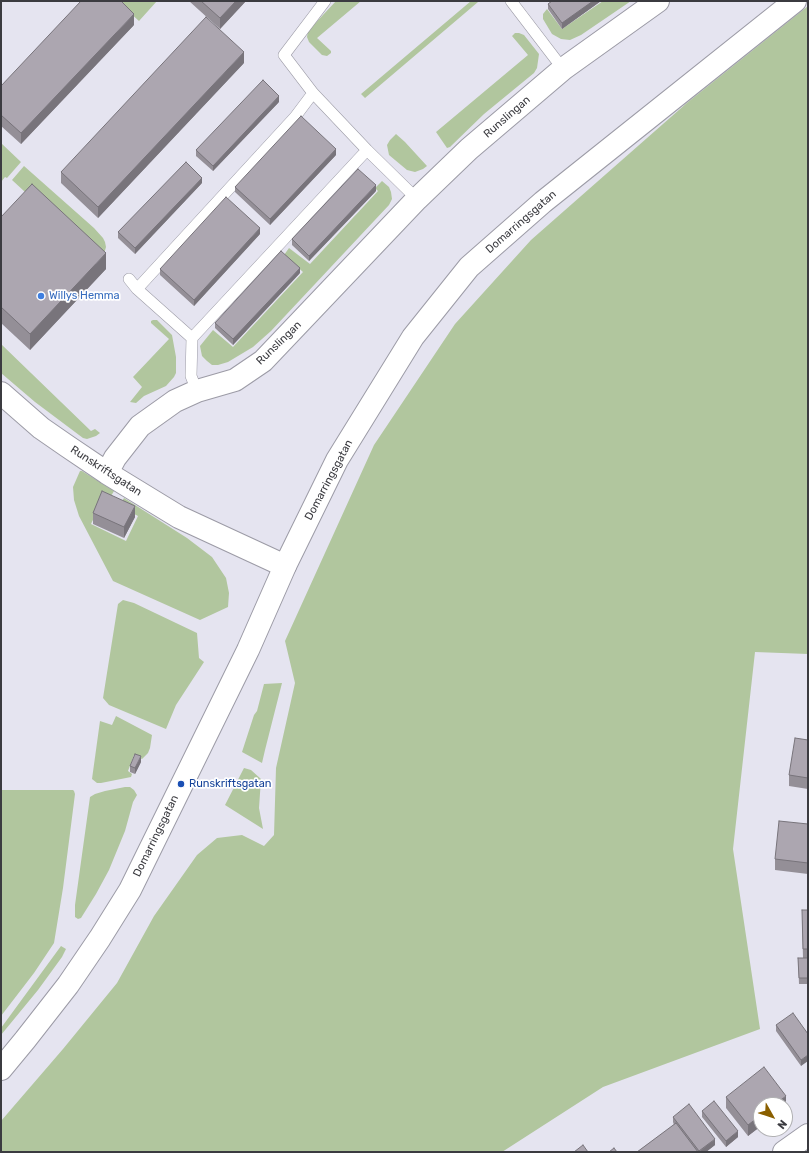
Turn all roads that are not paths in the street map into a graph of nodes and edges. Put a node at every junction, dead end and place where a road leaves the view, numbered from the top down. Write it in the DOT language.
graph roads {
  1 [pos="325,1"];
  2 [pos="511,1"];
  3 [pos="658,1"];
  4 [pos="795,1"];
  5 [pos="563,69"];
  6 [pos="313,93"];
  7 [pos="366,150"];
  8 [pos="416,199"];
  9 [pos="129,279"];
  10 [pos="137,289"];
  11 [pos="192,338"];
  12 [pos="197,391"];
  13 [pos="1,393"];
  14 [pos="107,473"];
  15 [pos="285,566"];
  16 [pos="1,1069"];
  17 [pos="808,1135"];
  18 [pos="784,1152"];
  1 -- 6 [label="lane"];
  2 -- 5 [label="lane"];
  3 -- 5 [label="street, Runslingan"];
  4 -- 15 [label="street, Domarringsgatan"];
  5 -- 8 [label="street, Runslingan"];
  6 -- 7 [label="lane"];
  6 -- 10 [label="lane"];
  7 -- 8 [label="lane"];
  7 -- 11 [label="lane"];
  8 -- 12 [label="street, Runslingan"];
  9 -- 10 [label="lane"];
  10 -- 11 [label="lane"];
  11 -- 12 [label="lane"];
  12 -- 14 [label="street, Runslingan"];
  13 -- 14 [label="street, Runskriftsgatan"];
  14 -- 15 [label="street, Runskriftsgatan"];
  15 -- 16 [label="street, Domarringsgatan"];
  17 -- 18 [label="street"];
}
